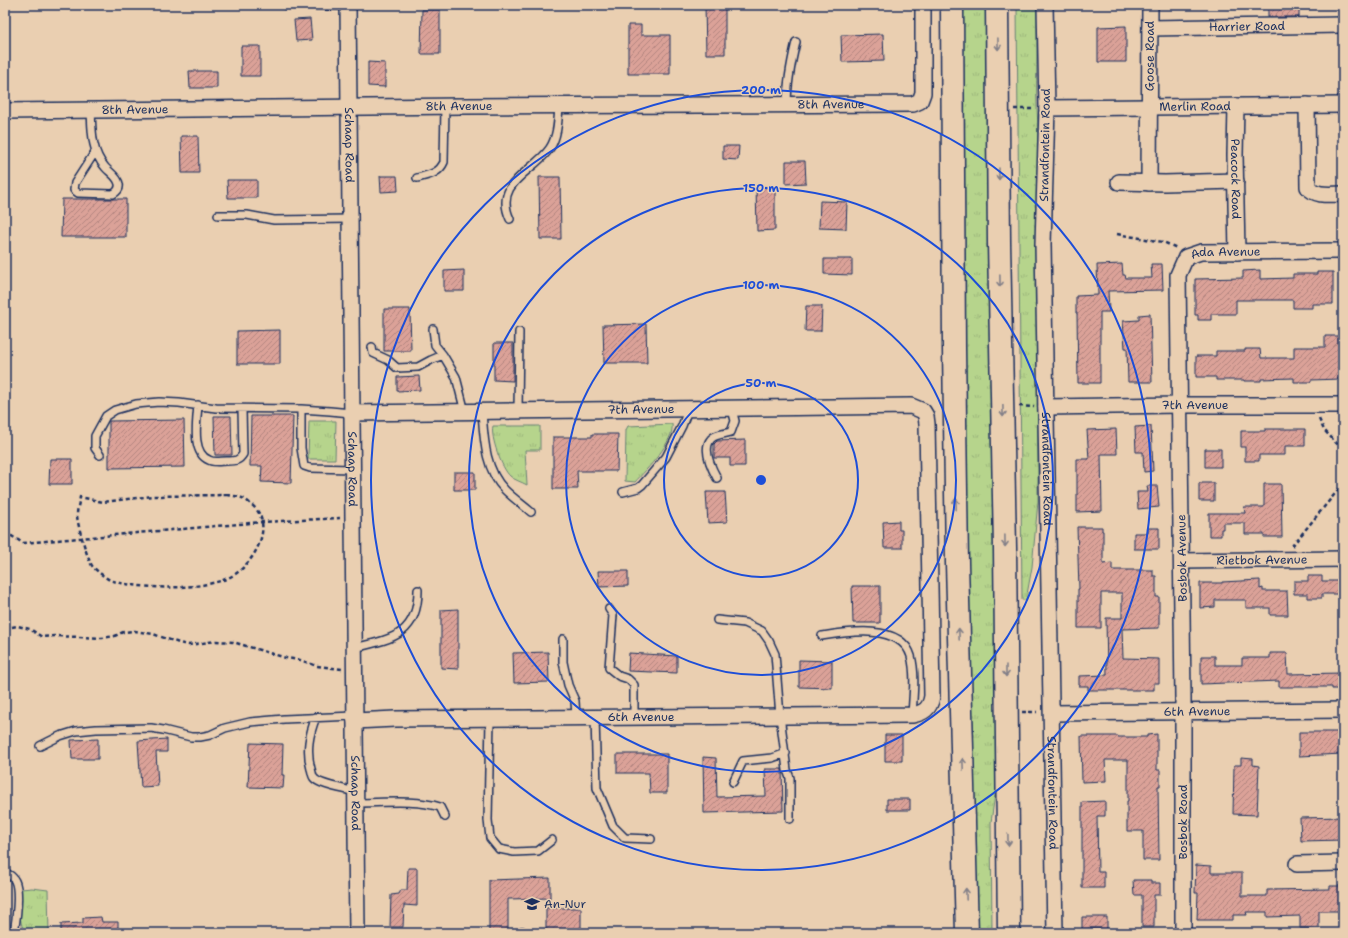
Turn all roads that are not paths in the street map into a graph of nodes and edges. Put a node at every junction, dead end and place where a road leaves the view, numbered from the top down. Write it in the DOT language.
graph roads {
  1 [pos="285,5"];
  2 [pos="923,5"];
  3 [pos="952,5"];
  4 [pos="997,5"];
  5 [pos="1045,5"];
  6 [pos="1150,5"];
  7 [pos="348,6"];
  8 [pos="1343,26"];
  9 [pos="1150,28"];
  10 [pos="796,42"];
  11 [pos="787,105"];
  12 [pos="1307,105"];
  13 [pos="1343,105"];
  14 [pos="445,106"];
  15 [pos="559,106"];
  16 [pos="1236,106"];
  17 [pos="1150,107"];
  18 [pos="349,108"];
  19 [pos="1047,108"];
  20 [pos="91,110"];
  21 [pos="5,111"];
  22 [pos="95,152"];
  23 [pos="417,178"];
  24 [pos="1236,181"];
  25 [pos="1119,182"];
  26 [pos="1149,183"];
  27 [pos="1343,194"];
  28 [pos="218,216"];
  29 [pos="350,219"];
  30 [pos="510,219"];
  31 [pos="1343,251"];
  32 [pos="1238,252"];
  33 [pos="433,329"];
  34 [pos="519,332"];
  35 [pos="372,347"];
  36 [pos="443,355"];
  37 [pos="198,405"];
  38 [pos="1180,405"];
  39 [pos="1343,405"];
  40 [pos="1046,407"];
  41 [pos="242,408"];
  42 [pos="301,409"];
  43 [pos="732,409"];
  44 [pos="688,410"];
  45 [pos="465,412"];
  46 [pos="482,412"];
  47 [pos="518,412"];
  48 [pos="351,413"];
  49 [pos="100,455"];
  50 [pos="352,469"];
  51 [pos="717,478"];
  52 [pos="623,492"];
  53 [pos="531,512"];
  54 [pos="1343,559"];
  55 [pos="1182,561"];
  56 [pos="418,590"];
  57 [pos="608,609"];
  58 [pos="717,620"];
  59 [pos="822,636"];
  60 [pos="563,639"];
  61 [pos="354,648"];
  62 [pos="926,710"];
  63 [pos="1343,710"];
  64 [pos="1183,711"];
  65 [pos="1052,713"];
  66 [pos="912,715"];
  67 [pos="780,716"];
  68 [pos="316,718"];
  69 [pos="576,718"];
  70 [pos="596,718"];
  71 [pos="634,718"];
  72 [pos="354,719"];
  73 [pos="490,719"];
  74 [pos="40,746"];
  75 [pos="786,753"];
  76 [pos="733,782"];
  77 [pos="355,797"];
  78 [pos="445,816"];
  79 [pos="790,819"];
  80 [pos="651,839"];
  81 [pos="552,840"];
  82 [pos="1343,863"];
  83 [pos="1297,864"];
  84 [pos="5,873"];
  85 [pos="14,933"];
  86 [pos="357,933"];
  87 [pos="967,933"];
  88 [pos="1009,933"];
  89 [pos="1055,933"];
  90 [pos="1184,933"];
  1 -- 7 [label="lane"];
  2 -- 11 [label="street, 8th Avenue"];
  87 -- 3 [label="main road, one-way"];
  4 -- 88 [label="main road, one-way"];
  5 -- 19 [label="street, Strandfontein Road"];
  6 -- 9 [label="street, Goose Road"];
  7 -- 18 [label="street, Schaap Road"];
  8 -- 9 [label="street, Harrier Road"];
  9 -- 17 [label="street, Goose Road"];
  10 -- 11 [label="lane"];
  11 -- 15 [label="street, 8th Avenue"];
  12 -- 13 [label="street, Merlin Road"];
  12 -- 16 [label="street, Merlin Road"];
  12 -- 27 [label="street"];
  14 -- 15 [label="street, 8th Avenue"];
  14 -- 18 [label="street, 8th Avenue"];
  14 -- 23 [label="lane"];
  15 -- 30 [label="lane"];
  16 -- 17 [label="street, Merlin Road"];
  16 -- 24 [label="street, Peacock Road"];
  17 -- 19 [label="street, Merlin Road"];
  17 -- 26 [label="street, Goose Road"];
  18 -- 20 [label="street, 8th Avenue"];
  18 -- 29 [label="street, Schaap Road"];
  19 -- 40 [label="street, Strandfontein Road"];
  20 -- 21 [label="street, 8th Avenue"];
  20 -- 22 [label="lane"];
  22 -- 22 [label="lane"];
  24 -- 26 [label="street"];
  24 -- 32 [label="street, Peacock Road"];
  25 -- 26 [label="street"];
  28 -- 29 [label="lane"];
  29 -- 48 [label="street, Schaap Road"];
  31 -- 32 [label="street, Ada Avenue"];
  32 -- 38 [label="street, Ada Avenue"];
  33 -- 36 [label="lane"];
  34 -- 47 [label="lane"];
  35 -- 36 [label="lane"];
  36 -- 45 [label="lane"];
  37 -- 41 [label="lane"];
  37 -- 41 [label="lane"];
  37 -- 49 [label="lane"];
  38 -- 39 [label="street, 7th Avenue"];
  38 -- 40 [label="street, 7th Avenue"];
  38 -- 55 [label="street, Bosbok Avenue"];
  40 -- 65 [label="street, Strandfontein Road"];
  41 -- 42 [label="lane"];
  42 -- 48 [label="lane"];
  42 -- 50 [label="lane"];
  43 -- 44 [label="street, 7th Avenue"];
  43 -- 51 [label="lane"];
  43 -- 62 [label="street, 7th Avenue"];
  44 -- 47 [label="street, 7th Avenue"];
  44 -- 52 [label="lane"];
  45 -- 46 [label="street, 7th Avenue"];
  45 -- 48 [label="street, 7th Avenue"];
  46 -- 47 [label="street, 7th Avenue"];
  46 -- 53 [label="lane"];
  48 -- 50 [label="street, Schaap Road"];
  50 -- 61 [label="street, Schaap Road"];
  54 -- 55 [label="street, Rietbok Avenue"];
  55 -- 64 [label="street, Bosbok Avenue"];
  56 -- 61 [label="lane"];
  57 -- 71 [label="lane"];
  58 -- 67 [label="lane"];
  59 -- 66 [label="lane"];
  60 -- 69 [label="lane"];
  61 -- 72 [label="street, Schaap Road"];
  62 -- 66 [label="street, 6th Avenue"];
  63 -- 64 [label="street, 6th Avenue"];
  64 -- 65 [label="street, 6th Avenue"];
  64 -- 90 [label="street, Bosbok Road"];
  65 -- 89 [label="street, Strandfontein Road"];
  66 -- 67 [label="street, 6th Avenue"];
  67 -- 71 [label="street, 6th Avenue"];
  67 -- 75 [label="lane"];
  68 -- 72 [label="lane"];
  68 -- 74 [label="lane"];
  68 -- 77 [label="lane"];
  69 -- 70 [label="street, 6th Avenue"];
  69 -- 73 [label="street, 6th Avenue"];
  70 -- 71 [label="street, 6th Avenue"];
  70 -- 80 [label="lane"];
  72 -- 73 [label="street, 6th Avenue"];
  72 -- 77 [label="street, Schaap Road"];
  73 -- 81 [label="lane"];
  75 -- 76 [label="lane"];
  75 -- 79 [label="lane"];
  77 -- 78 [label="lane"];
  77 -- 86 [label="street, Schaap Road"];
  82 -- 83 [label="street"];
  84 -- 85 [label="lane"];
}
